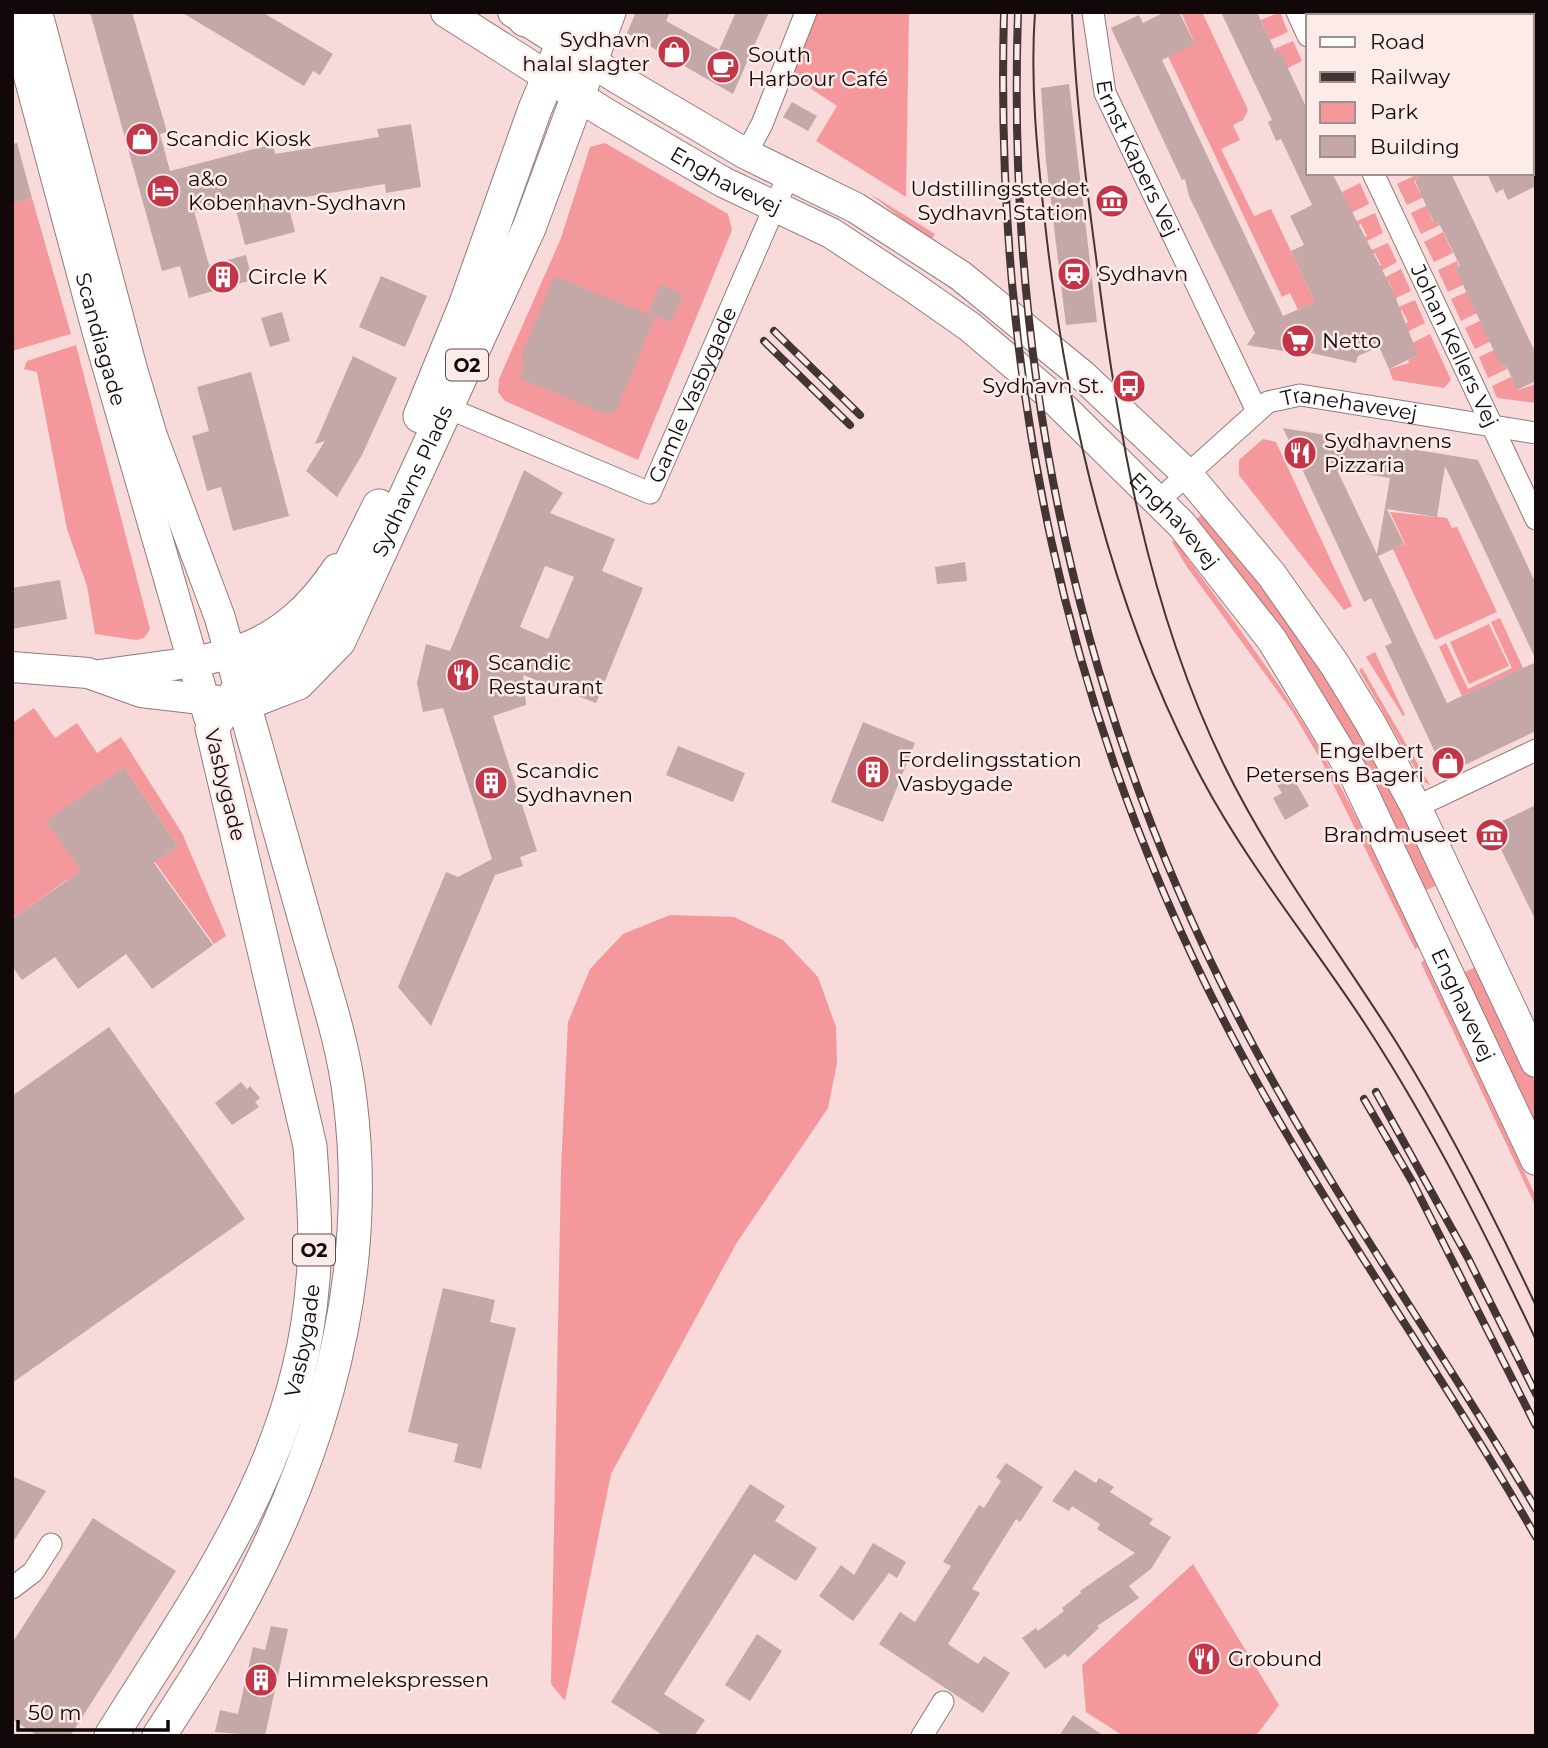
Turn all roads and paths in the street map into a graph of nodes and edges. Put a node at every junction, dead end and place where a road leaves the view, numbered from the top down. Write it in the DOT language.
graph roads {
  1 [pos="37,12"];
  2 [pos="446,12"];
  3 [pos="576,12"];
  4 [pos="609,12"];
  5 [pos="806,12"];
  6 [pos="1093,12"];
  7 [pos="1297,12"];
  8 [pos="12,13"];
  9 [pos="528,15"];
  10 [pos="1306,32"];
  11 [pos="563,44"];
  12 [pos="590,62"];
  13 [pos="548,78"];
  14 [pos="578,96"];
  15 [pos="746,153"];
  16 [pos="789,174"];
  17 [pos="1374,175"];
  18 [pos="775,205"];
  19 [pos="448,408"];
  20 [pos="1257,411"];
  21 [pos="1491,424"];
  22 [pos="1536,433"];
  23 [pos="1187,474"];
  24 [pos="1159,500"];
  25 [pos="377,511"];
  26 [pos="1536,519"];
  27 [pos="230,655"];
  28 [pos="194,664"];
  29 [pos="12,667"];
  30 [pos="97,675"];
  31 [pos="225,705"];
  32 [pos="1536,750"];
  33 [pos="1416,807"];
  34 [pos="1468,921"];
  35 [pos="1432,936"];
  36 [pos="1529,1030"];
  37 [pos="1536,1062"];
  38 [pos="1536,1160"];
  39 [pos="51,1544"];
  40 [pos="12,1588"];
  41 [pos="943,1702"];
  42 [pos="111,1736"];
  43 [pos="159,1736"];
  44 [pos="922,1736"];
  1 -- 27 [label="street, Scandiagade"];
  2 -- 13 [label="street, Enghavevej"];
  3 -- 11 [label="main road, O2"];
  4 -- 12 [label="main road, O2"];
  5 -- 15 [label="street"];
  6 -- 20 [label="street, Ernst Kapers Vej"];
  7 -- 10 [label="street"];
  8 -- 28 [label="street, Scandiagade"];
  9 -- 11 [label="street, Enghavevej"];
  11 -- 12 [label="street, Enghavevej"];
  11 -- 13 [label="main road, O2"];
  12 -- 14 [label="main road, O2"];
  12 -- 15 [label="street, Enghavevej"];
  13 -- 14 [label="street, Enghavevej"];
  13 -- 25 [label="main road, Sydhavns Plads / O2"];
  14 -- 18 [label="street, Enghavevej"];
  14 -- 19 [label="main road, Sydhavns Plads / O2"];
  15 -- 16 [label="street, Enghavevej"];
  16 -- 18 [label="street, Gamle Vasbygade"];
  16 -- 23 [label="street, Enghavevej"];
  17 -- 21 [label="street, Johan Kellers Vej"];
  18 -- 19 [label="street, Gamle Vasbygade"];
  18 -- 24 [label="street, Enghavevej"];
  19 -- 31 [label="main road, Sydhavns Plads / O2"];
  20 -- 21 [label="street, Tranehavevej"];
  20 -- 23 [label="street, Tranehavevej"];
  21 -- 22 [label="street, Tranehavevej"];
  21 -- 26 [label="street, Johan Kellers Vej"];
  23 -- 24 [label="street, Tranehavevej"];
  23 -- 33 [label="street, Enghavevej"];
  24 -- 35 [label="street, Enghavevej"];
  25 -- 27 [label="street"];
  25 -- 31 [label="main road, O2"];
  27 -- 28 [label="street"];
  27 -- 31 [label="street, Scandiagade"];
  28 -- 30 [label="street"];
  28 -- 31 [label="street, Scandiagade"];
  29 -- 30 [label="street"];
  30 -- 31 [label="street"];
  31 -- 42 [label="main road, Vasbygade / O2"];
  31 -- 43 [label="main road, Vasbygade / O2"];
  32 -- 33 [label="street"];
  33 -- 34 [label="street, Enghavevej"];
  34 -- 35 [label="street"];
  34 -- 36 [label="street, Enghavevej"];
  35 -- 38 [label="street, Enghavevej"];
  36 -- 37 [label="street, Enghavevej"];
  39 -- 40 [label="street"];
  41 -- 44 [label="street"];
}
